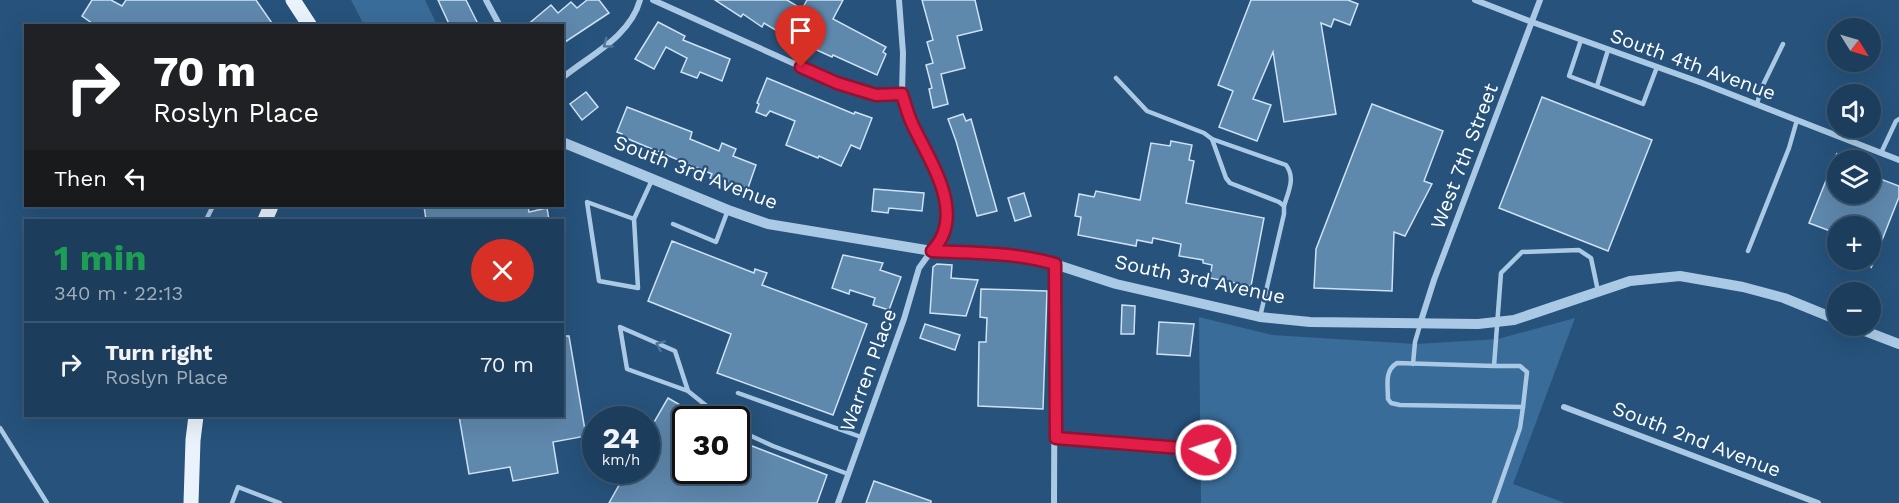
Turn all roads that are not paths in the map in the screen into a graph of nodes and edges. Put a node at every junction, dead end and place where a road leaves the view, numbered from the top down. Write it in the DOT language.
graph roads {
  1 [pos="292,0"];
  2 [pos="486,0"];
  3 [pos="640,0"];
  4 [pos="653,0"];
  5 [pos="899,0"];
  6 [pos="1475,0"];
  7 [pos="1540,0"];
  8 [pos="1532,22"];
  9 [pos="309,24"];
  10 [pos="499,24"];
  11 [pos="1581,40"];
  12 [pos="1782,44"];
  13 [pos="1608,50"];
  14 [pos="1657,67"];
  15 [pos="564,76"];
  16 [pos="1116,78"];
  17 [pos="1597,87"];
  18 [pos="902,94"];
  19 [pos="1757,105"];
  20 [pos="1899,119"];
  21 [pos="1797,120"];
  22 [pos="1212,139"];
  23 [pos="564,143"];
  24 [pos="1873,150"];
  25 [pos="1881,153"];
  26 [pos="1899,160"];
  27 [pos="652,179"];
  28 [pos="1284,206"];
  29 [pos="728,210"];
  30 [pos="634,219"];
  31 [pos="673,224"];
  32 [pos="932,251"];
  33 [pos="1748,251"];
  34 [pos="1055,264"];
  35 [pos="1598,291"];
  36 [pos="1827,316"];
  37 [pos="1260,317"];
  38 [pos="1498,322"];
  39 [pos="1420,325"];
  40 [pos="1878,336"];
  41 [pos="1899,344"];
  42 [pos="1413,364"];
  43 [pos="1494,366"];
  44 [pos="688,391"];
  45 [pos="738,393"];
  46 [pos="707,406"];
  47 [pos="1523,407"];
  48 [pos="1564,407"];
  49 [pos="196,417"];
  50 [pos="0,428"];
  51 [pos="750,435"];
  52 [pos="861,437"];
  53 [pos="1056,438"];
  54 [pos="1206,450"];
  55 [pos="848,474"];
  56 [pos="47,503"];
  57 [pos="191,503"];
  58 [pos="232,503"];
  59 [pos="280,503"];
  60 [pos="838,503"];
  61 [pos="1054,503"];
  62 [pos="1494,503"];
  63 [pos="1818,503"];
  1 -- 9 [label="main road"];
  2 -- 10 [label="street"];
  3 -- 15 [label="street, one-way"];
  4 -- 18 [label="street"];
  5 -- 18 [label="street, Warren Place"];
  6 -- 8 [label="street, South 4th Avenue"];
  7 -- 8 [label="street, West 7th Street"];
  8 -- 11 [label="street, South 4th Avenue"];
  8 -- 39 [label="street, West 7th Street"];
  11 -- 13 [label="street, South 4th Avenue"];
  11 -- 17 [label="lane"];
  12 -- 19 [label="lane"];
  13 -- 14 [label="street, South 4th Avenue"];
  13 -- 17 [label="lane"];
  14 -- 17 [label="lane"];
  14 -- 19 [label="street, South 4th Avenue"];
  16 -- 22 [label="lane"];
  18 -- 32 [label="street, Warren Place"];
  19 -- 21 [label="street, South 4th Avenue"];
  20 -- 25 [label="lane"];
  21 -- 24 [label="street, South 4th Avenue"];
  21 -- 33 [label="lane"];
  22 -- 28 [label="lane"];
  22 -- 28 [label="lane"];
  23 -- 27 [label="street, South 3rd Avenue"];
  25 -- 26 [label="street, South 4th Avenue"];
  27 -- 29 [label="street, South 3rd Avenue"];
  27 -- 30 [label="lane"];
  28 -- 37 [label="lane"];
  29 -- 31 [label="lane"];
  29 -- 32 [label="street, South 3rd Avenue"];
  30 -- 30 [label="lane"];
  32 -- 34 [label="street, South 3rd Avenue"];
  32 -- 52 [label="street, Warren Place"];
  34 -- 37 [label="street, South 3rd Avenue"];
  34 -- 53 [label="street"];
  35 -- 36 [label="street, South 3rd Avenue"];
  35 -- 38 [label="street, South 3rd Avenue"];
  35 -- 38 [label="lane"];
  37 -- 39 [label="street, South 3rd Avenue"];
  38 -- 39 [label="street, South 3rd Avenue"];
  38 -- 43 [label="lane"];
  39 -- 42 [label="lane"];
  40 -- 41 [label="street"];
  42 -- 43 [label="lane"];
  42 -- 47 [label="lane"];
  43 -- 47 [label="lane"];
  44 -- 44 [label="lane, one-way"];
  44 -- 46 [label="lane"];
  45 -- 52 [label="lane"];
  47 -- 62 [label="lane"];
  48 -- 63 [label="street, South 2nd Avenue"];
  49 -- 57 [label="main road"];
  50 -- 56 [label="lane"];
  51 -- 55 [label="lane"];
  52 -- 55 [label="street, Warren Place"];
  53 -- 54 [label="street"];
  53 -- 61 [label="street"];
  55 -- 60 [label="street, Warren Place"];
  58 -- 59 [label="lane"];
}
